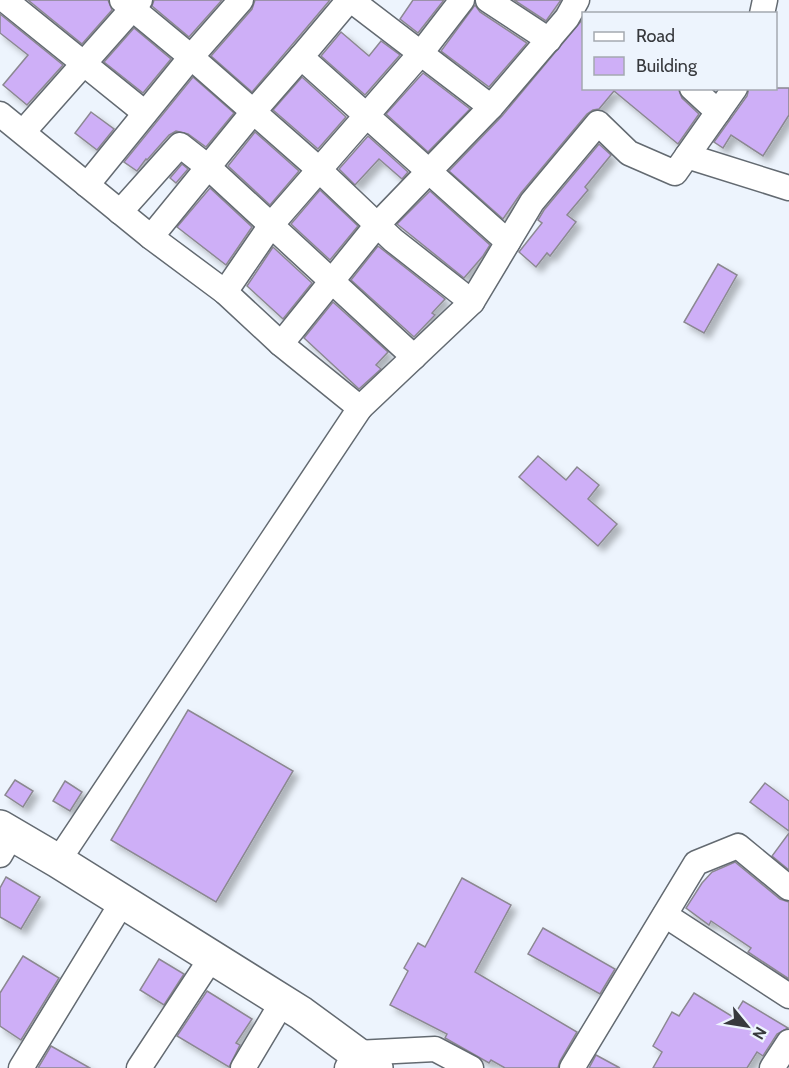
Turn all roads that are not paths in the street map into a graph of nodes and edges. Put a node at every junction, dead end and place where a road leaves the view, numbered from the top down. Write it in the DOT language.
graph roads {
  1 [pos="6,0"];
  2 [pos="241,0"];
  3 [pos="350,0"];
  4 [pos="462,0"];
  5 [pos="488,0"];
  6 [pos="577,0"];
  7 [pos="131,3"];
  8 [pos="549,40"];
  9 [pos="422,53"];
  10 [pos="190,57"];
  11 [pos="301,57"];
  12 [pos="84,63"];
  13 [pos="694,90"];
  14 [pos="734,90"];
  15 [pos="491,107"];
  16 [pos="718,111"];
  17 [pos="253,112"];
  18 [pos="145,113"];
  19 [pos="0,114"];
  20 [pos="368,115"];
  21 [pos="23,132"];
  22 [pos="687,156"];
  23 [pos="208,166"];
  24 [pos="320,170"];
  25 [pos="428,172"];
  26 [pos="87,185"];
  27 [pos="789,188"];
  28 [pos="120,212"];
  29 [pos="271,225"];
  30 [pos="377,225"];
  31 [pos="151,237"];
  32 [pos="508,242"];
  33 [pos="332,281"];
  34 [pos="225,292"];
  35 [pos="472,302"];
  36 [pos="281,344"];
  37 [pos="414,357"];
  38 [pos="360,408"];
  39 [pos="4,838"];
  40 [pos="58,861"];
  41 [pos="789,888"];
  42 [pos="123,901"];
  43 [pos="665,915"];
  44 [pos="212,957"];
  45 [pos="785,987"];
  46 [pos="283,1001"];
  47 [pos="789,1042"];
  48 [pos="360,1063"];
  49 [pos="21,1068"];
  50 [pos="139,1068"];
  51 [pos="243,1068"];
  52 [pos="471,1068"];
  53 [pos="572,1068"];
  54 [pos="772,1068"];
  1 -- 12 [label="street"];
  2 -- 10 [label="street"];
  3 -- 9 [label="street"];
  3 -- 11 [label="street"];
  4 -- 9 [label="street"];
  5 -- 8 [label="street"];
  6 -- 8 [label="street"];
  7 -- 10 [label="street"];
  7 -- 12 [label="street"];
  8 -- 15 [label="street"];
  9 -- 15 [label="street"];
  9 -- 20 [label="street"];
  10 -- 17 [label="street"];
  10 -- 18 [label="street"];
  11 -- 17 [label="street"];
  11 -- 20 [label="street"];
  12 -- 18 [label="street"];
  12 -- 21 [label="street"];
  13 -- 16 [label="street"];
  14 -- 16 [label="street"];
  15 -- 25 [label="street"];
  16 -- 22 [label="street"];
  17 -- 23 [label="street"];
  17 -- 24 [label="street"];
  18 -- 26 [label="street"];
  19 -- 21 [label="street"];
  20 -- 24 [label="street"];
  20 -- 25 [label="street"];
  21 -- 26 [label="street"];
  22 -- 27 [label="street"];
  22 -- 32 [label="street"];
  23 -- 28 [label="street"];
  23 -- 29 [label="street"];
  23 -- 31 [label="street"];
  24 -- 29 [label="street"];
  24 -- 30 [label="street"];
  25 -- 30 [label="street"];
  25 -- 32 [label="street"];
  26 -- 28 [label="street"];
  28 -- 31 [label="street"];
  29 -- 33 [label="street"];
  29 -- 34 [label="street"];
  30 -- 33 [label="street"];
  30 -- 35 [label="street"];
  31 -- 34 [label="street"];
  32 -- 35 [label="street"];
  33 -- 36 [label="street"];
  33 -- 37 [label="street"];
  34 -- 36 [label="street"];
  35 -- 37 [label="street"];
  36 -- 38 [label="street"];
  37 -- 38 [label="street"];
  38 -- 40 [label="street"];
  39 -- 40 [label="street"];
  40 -- 42 [label="street"];
  41 -- 43 [label="street"];
  42 -- 44 [label="street"];
  42 -- 49 [label="street"];
  43 -- 45 [label="street"];
  43 -- 53 [label="street"];
  44 -- 46 [label="street"];
  44 -- 50 [label="street"];
  46 -- 48 [label="street"];
  46 -- 51 [label="street"];
  47 -- 54 [label="street"];
  48 -- 52 [label="street"];
}
